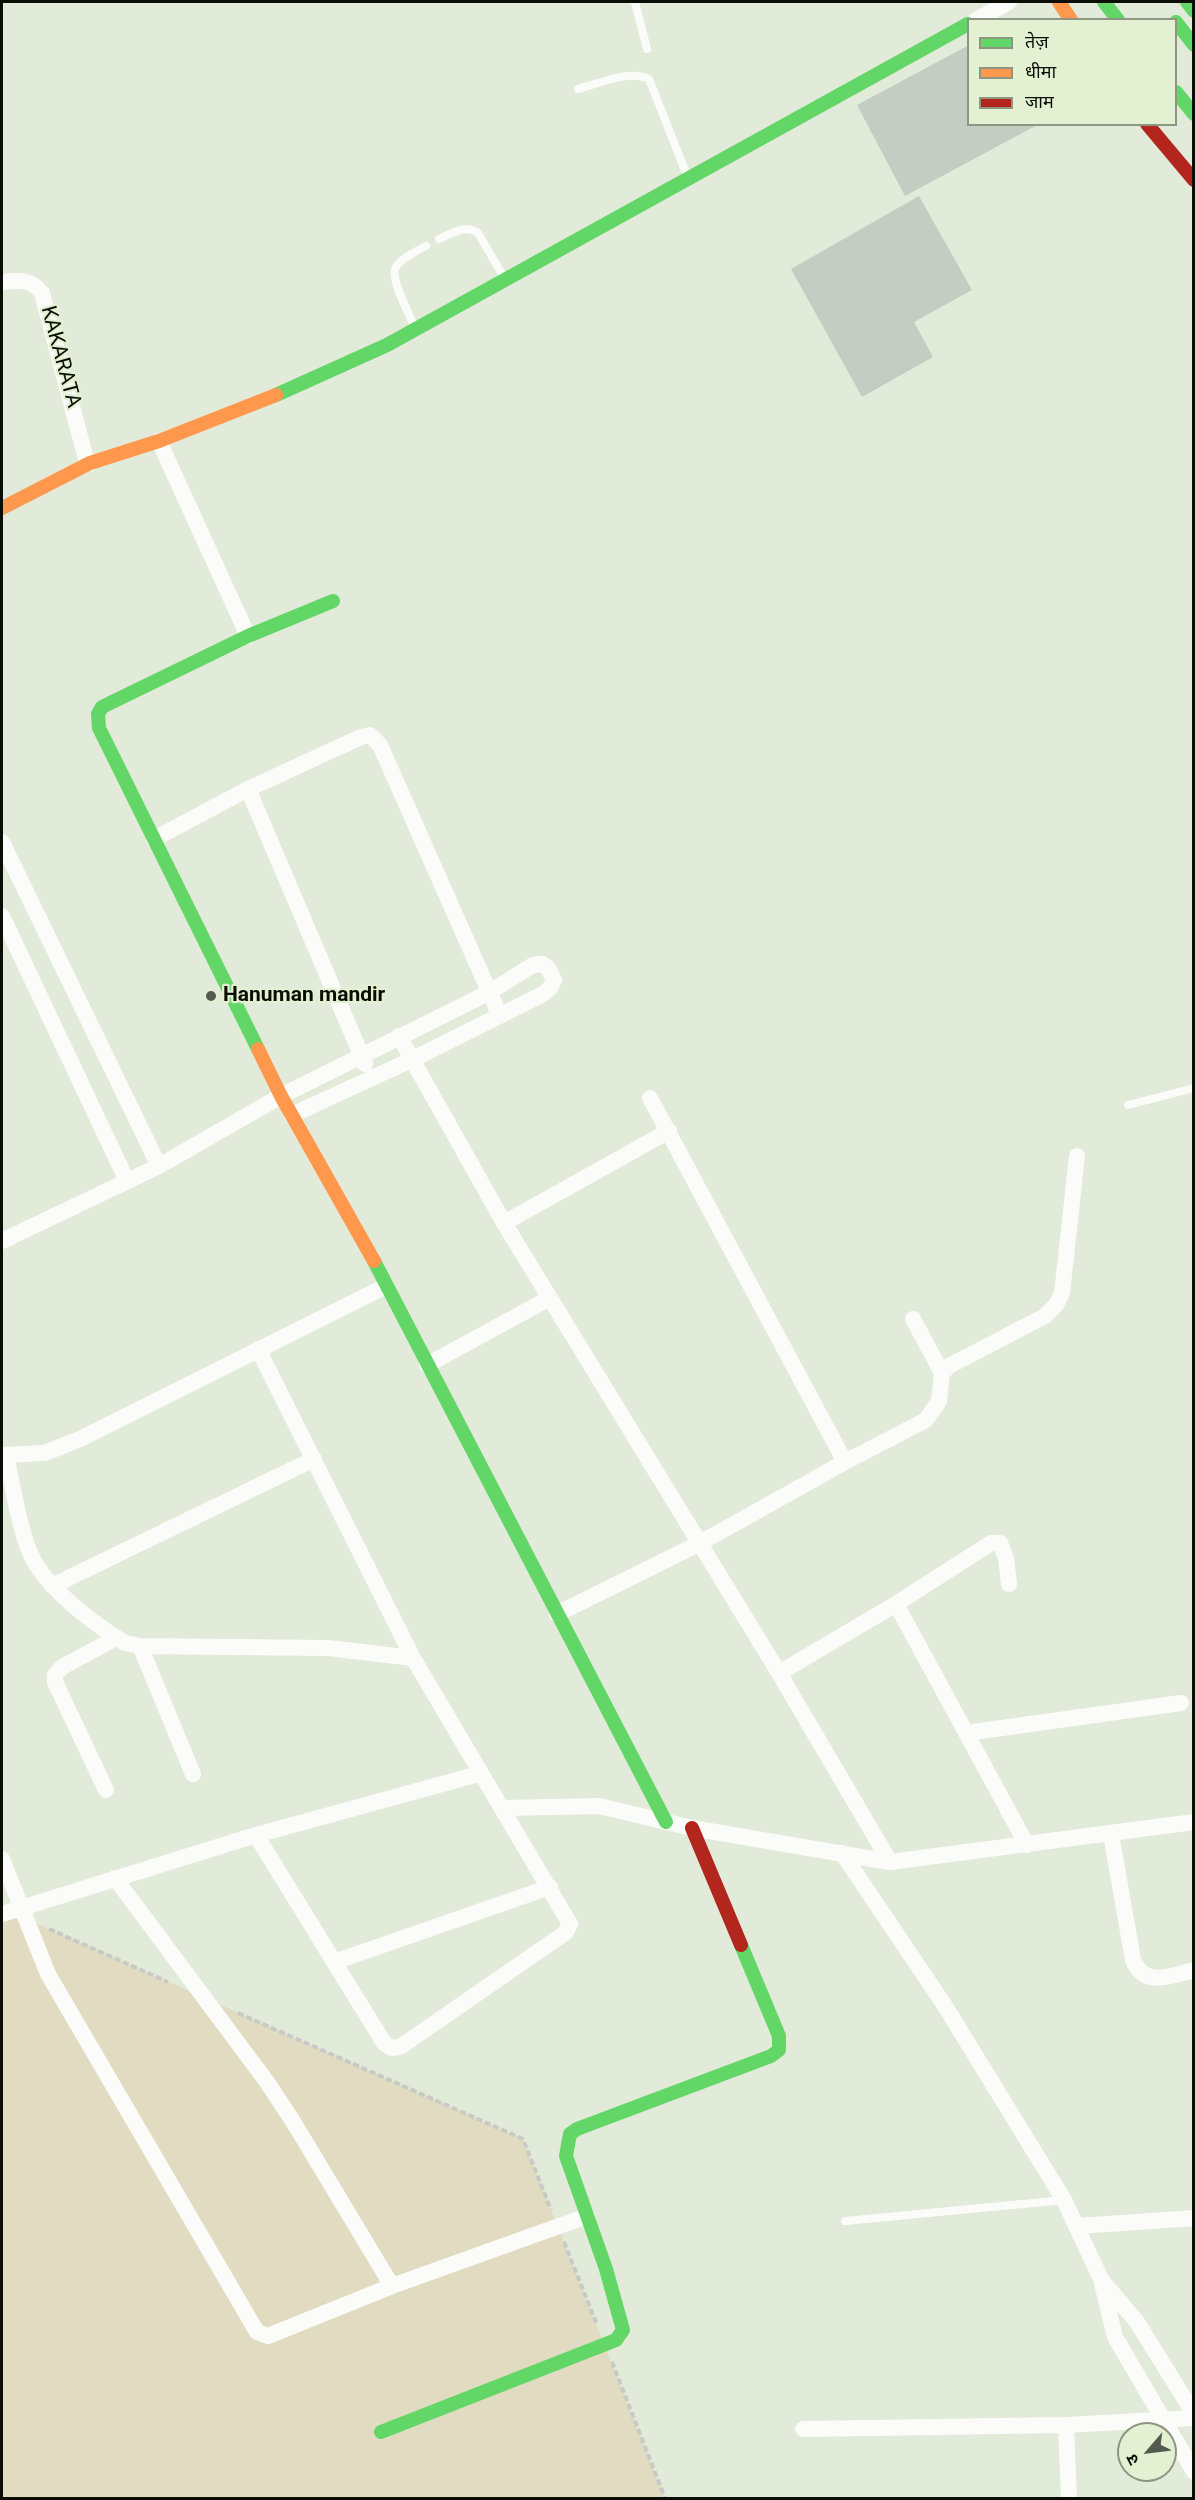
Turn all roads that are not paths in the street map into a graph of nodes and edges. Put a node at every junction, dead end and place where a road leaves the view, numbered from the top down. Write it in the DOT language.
graph roads {
  1 [pos="635,2"];
  2 [pos="1009,2"];
  3 [pos="1059,2"];
  4 [pos="1104,2"];
  5 [pos="1187,2"];
  6 [pos="1194,11"];
  7 [pos="980,18"];
  8 [pos="1070,18"];
  9 [pos="1116,18"];
  10 [pos="1177,23"];
  11 [pos="967,25"];
  12 [pos="1194,45"];
  13 [pos="647,49"];
  14 [pos="578,89"];
  15 [pos="1177,93"];
  16 [pos="1194,114"];
  17 [pos="1149,126"];
  18 [pos="688,178"];
  19 [pos="1194,180"];
  20 [pos="439,238"];
  21 [pos="426,246"];
  22 [pos="506,279"];
  23 [pos="2,282"];
  24 [pos="416,329"];
  25 [pos="159,441"];
  26 [pos="90,463"];
  27 [pos="2,508"];
  28 [pos="333,601"];
  29 [pos="248,636"];
  30 [pos="248,789"];
  31 [pos="154,839"];
  32 [pos="2,842"];
  33 [pos="2,916"];
  34 [pos="488,993"];
  35 [pos="500,1016"];
  36 [pos="399,1036"];
  37 [pos="361,1055"];
  38 [pos="411,1060"];
  39 [pos="372,1078"];
  40 [pos="1194,1088"];
  41 [pos="281,1096"];
  42 [pos="650,1098"];
  43 [pos="1128,1105"];
  44 [pos="292,1115"];
  45 [pos="669,1131"];
  46 [pos="1077,1156"];
  47 [pos="159,1166"];
  48 [pos="126,1181"];
  49 [pos="504,1223"];
  50 [pos="2,1241"];
  51 [pos="386,1286"];
  52 [pos="550,1298"];
  53 [pos="913,1318"];
  54 [pos="258,1349"];
  55 [pos="427,1365"];
  56 [pos="942,1373"];
  57 [pos="4,1456"];
  58 [pos="314,1459"];
  59 [pos="845,1462"];
  60 [pos="700,1543"];
  61 [pos="1009,1584"];
  62 [pos="52,1586"];
  63 [pos="896,1604"];
  64 [pos="557,1614"];
  65 [pos="116,1638"];
  66 [pos="140,1646"];
  67 [pos="413,1658"];
  68 [pos="779,1673"];
  69 [pos="1180,1703"];
  70 [pos="966,1733"];
  71 [pos="193,1774"];
  72 [pos="479,1774"];
  73 [pos="106,1790"];
  74 [pos="502,1808"];
  75 [pos="666,1822"];
  76 [pos="1194,1822"];
  77 [pos="693,1828"];
  78 [pos="1111,1834"];
  79 [pos="256,1835"];
  80 [pos="1027,1845"];
  81 [pos="842,1853"];
  82 [pos="2,1859"];
  83 [pos="890,1862"];
  84 [pos="115,1878"];
  85 [pos="550,1887"];
  86 [pos="23,1907"];
  87 [pos="2,1914"];
  88 [pos="334,1962"];
  89 [pos="1194,1971"];
  90 [pos="1064,2200"];
  91 [pos="587,2216"];
  92 [pos="1194,2218"];
  93 [pos="845,2221"];
  94 [pos="1078,2226"];
  95 [pos="1101,2279"];
  96 [pos="392,2286"];
  97 [pos="1194,2416"];
  98 [pos="1162,2419"];
  99 [pos="1065,2425"];
  100 [pos="803,2429"];
  101 [pos="381,2432"];
  102 [pos="1194,2472"];
  103 [pos="1069,2499"];
  1 -- 13 [label="lane"];
  2 -- 7 [label="street"];
  3 -- 8 [label="main road"];
  4 -- 9 [label="main road"];
  5 -- 6 [label="main road"];
  10 -- 12 [label="main road"];
  11 -- 18 [label="main road"];
  14 -- 18 [label="lane"];
  15 -- 16 [label="main road"];
  17 -- 19 [label="main road"];
  18 -- 22 [label="main road"];
  20 -- 22 [label="lane"];
  21 -- 24 [label="lane"];
  22 -- 24 [label="main road"];
  23 -- 26 [label="street, KAKARATA"];
  24 -- 25 [label="main road"];
  25 -- 26 [label="main road"];
  25 -- 29 [label="street"];
  26 -- 27 [label="main road"];
  28 -- 29 [label="main road"];
  29 -- 31 [label="main road"];
  30 -- 31 [label="street"];
  30 -- 34 [label="street"];
  30 -- 37 [label="street"];
  31 -- 41 [label="main road"];
  32 -- 47 [label="street"];
  33 -- 48 [label="street"];
  34 -- 35 [label="street"];
  34 -- 35 [label="street"];
  34 -- 36 [label="street"];
  35 -- 38 [label="street"];
  36 -- 37 [label="street"];
  36 -- 38 [label="street"];
  37 -- 39 [label="street"];
  37 -- 41 [label="street"];
  38 -- 39 [label="street"];
  38 -- 49 [label="street"];
  39 -- 44 [label="street"];
  40 -- 43 [label="lane"];
  41 -- 44 [label="main road"];
  41 -- 47 [label="street"];
  42 -- 45 [label="street"];
  44 -- 51 [label="main road"];
  45 -- 49 [label="street"];
  45 -- 59 [label="street"];
  46 -- 56 [label="street"];
  47 -- 48 [label="street"];
  48 -- 50 [label="street"];
  49 -- 52 [label="street"];
  51 -- 54 [label="street"];
  51 -- 55 [label="main road"];
  52 -- 55 [label="street"];
  52 -- 60 [label="street"];
  53 -- 56 [label="street"];
  54 -- 57 [label="street"];
  54 -- 58 [label="street"];
  55 -- 64 [label="main road"];
  56 -- 59 [label="street"];
  57 -- 62 [label="street"];
  58 -- 62 [label="street"];
  58 -- 67 [label="street"];
  59 -- 60 [label="street"];
  60 -- 64 [label="street"];
  60 -- 68 [label="street"];
  61 -- 63 [label="street"];
  62 -- 65 [label="street"];
  63 -- 68 [label="street"];
  63 -- 70 [label="street"];
  64 -- 75 [label="main road"];
  65 -- 66 [label="street"];
  65 -- 73 [label="street"];
  66 -- 67 [label="street"];
  66 -- 71 [label="street"];
  67 -- 72 [label="street"];
  68 -- 83 [label="street"];
  69 -- 70 [label="street"];
  70 -- 80 [label="street"];
  72 -- 74 [label="street"];
  72 -- 79 [label="street"];
  74 -- 75 [label="street"];
  74 -- 85 [label="street"];
  75 -- 77 [label="street"];
  76 -- 78 [label="street"];
  77 -- 81 [label="street"];
  77 -- 91 [label="main road"];
  78 -- 80 [label="street"];
  78 -- 89 [label="street"];
  79 -- 84 [label="street"];
  79 -- 88 [label="street"];
  80 -- 83 [label="street"];
  81 -- 83 [label="street"];
  81 -- 90 [label="street"];
  82 -- 86 [label="street"];
  84 -- 86 [label="street"];
  84 -- 96 [label="street"];
  85 -- 88 [label="street"];
  85 -- 88 [label="street"];
  86 -- 87 [label="street"];
  86 -- 96 [label="street"];
  90 -- 93 [label="lane"];
  90 -- 94 [label="street"];
  91 -- 96 [label="street"];
  91 -- 101 [label="main road"];
  92 -- 94 [label="street"];
  94 -- 95 [label="street"];
  95 -- 97 [label="street"];
  95 -- 98 [label="street"];
  97 -- 98 [label="street"];
  98 -- 99 [label="street"];
  98 -- 102 [label="street"];
  99 -- 100 [label="street"];
  99 -- 103 [label="street"];
}
